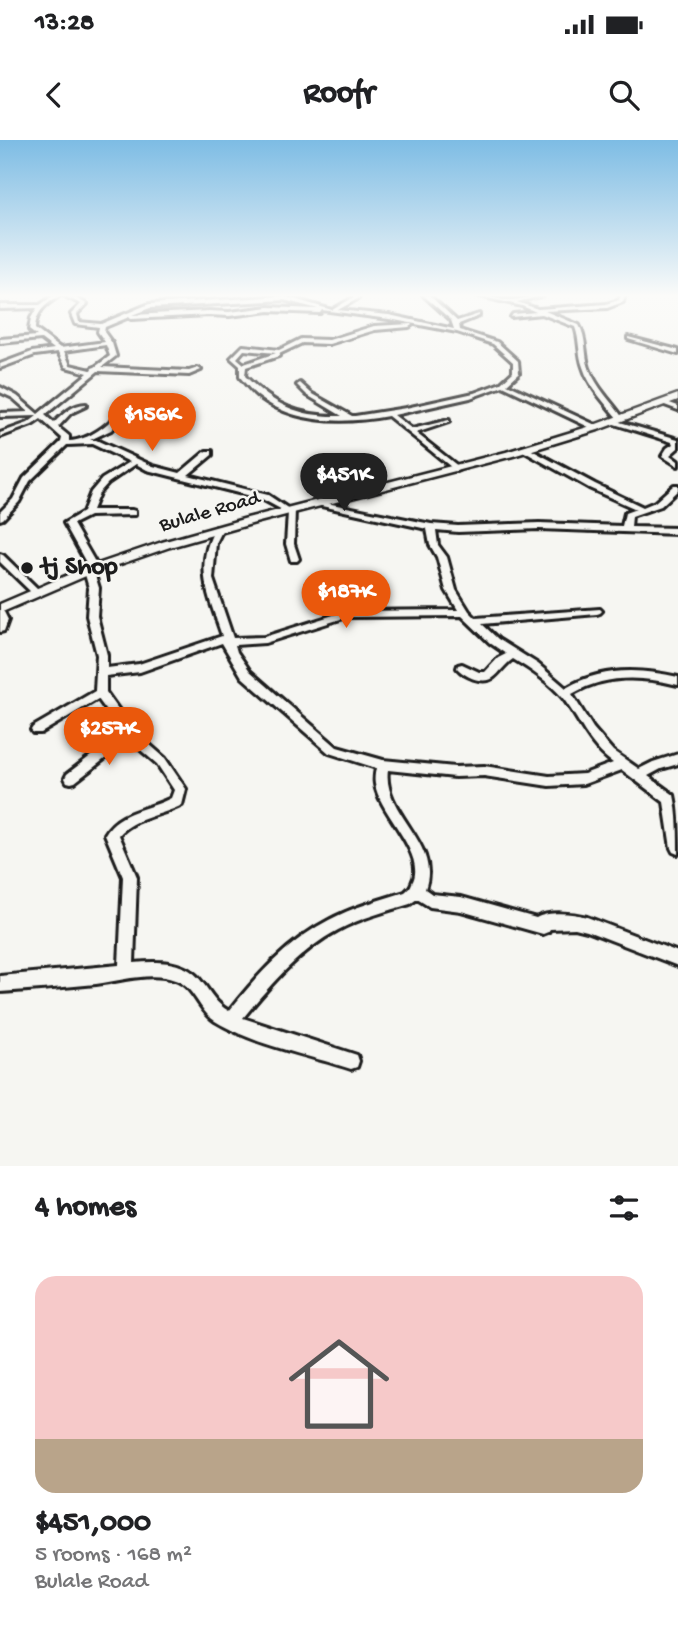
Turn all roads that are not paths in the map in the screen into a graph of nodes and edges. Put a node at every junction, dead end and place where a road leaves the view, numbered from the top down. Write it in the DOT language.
graph roads {
  1 [pos="48,343"];
  2 [pos="108,343"];
  3 [pos="298,343"];
  4 [pos="495,343"];
  5 [pos="581,343"];
  6 [pos="647,343"];
  7 [pos="61,351"];
  8 [pos="678,352"];
  9 [pos="277,355"];
  10 [pos="0,358"];
  11 [pos="17,359"];
  12 [pos="0,366"];
  13 [pos="243,366"];
  14 [pos="92,370"];
  15 [pos="198,370"];
  16 [pos="503,384"];
  17 [pos="300,385"];
  18 [pos="0,389"];
  19 [pos="678,397"];
  20 [pos="168,403"];
  21 [pos="664,403"];
  22 [pos="84,405"];
  23 [pos="678,408"];
  24 [pos="0,415"];
  25 [pos="40,415"];
  26 [pos="391,416"];
  27 [pos="351,419"];
  28 [pos="615,420"];
  29 [pos="447,421"];
  30 [pos="56,425"];
  31 [pos="596,426"];
  32 [pos="411,432"];
  33 [pos="0,435"];
  34 [pos="84,440"];
  35 [pos="65,443"];
  36 [pos="526,449"];
  37 [pos="209,453"];
  38 [pos="136,461"];
  39 [pos="678,464"];
  40 [pos="456,468"];
  41 [pos="182,476"];
  42 [pos="677,487"];
  43 [pos="320,503"];
  44 [pos="289,510"];
  45 [pos="644,510"];
  46 [pos="87,513"];
  47 [pos="132,513"];
  48 [pos="0,517"];
  49 [pos="431,527"];
  50 [pos="219,529"];
  51 [pos="626,530"];
  52 [pos="678,531"];
  53 [pos="0,557"];
  54 [pos="294,559"];
  55 [pos="91,570"];
  56 [pos="36,592"];
  57 [pos="597,611"];
  58 [pos="0,612"];
  59 [pos="470,617"];
  60 [pos="0,629"];
  61 [pos="227,640"];
  62 [pos="514,653"];
  63 [pos="462,668"];
  64 [pos="101,673"];
  65 [pos="678,681"];
  66 [pos="100,693"];
  67 [pos="565,693"];
  68 [pos="37,730"];
  69 [pos="129,733"];
  70 [pos="678,759"];
  71 [pos="383,765"];
  72 [pos="622,765"];
  73 [pos="637,776"];
  74 [pos="71,778"];
  75 [pos="678,848"];
  76 [pos="416,891"];
  77 [pos="678,959"];
  78 [pos="126,971"];
  79 [pos="0,984"];
  80 [pos="231,1021"];
  81 [pos="351,1061"];
  1 -- 7 [label="street"];
  2 -- 7 [label="street"];
  2 -- 14 [label="street"];
  3 -- 13 [label="street"];
  4 -- 16 [label="street"];
  5 -- 28 [label="street"];
  6 -- 8 [label="street"];
  7 -- 11 [label="street"];
  7 -- 14 [label="street"];
  9 -- 13 [label="street"];
  10 -- 11 [label="street"];
  11 -- 12 [label="street"];
  13 -- 27 [label="street"];
  14 -- 15 [label="street"];
  14 -- 25 [label="street"];
  16 -- 26 [label="street"];
  16 -- 31 [label="street"];
  17 -- 27 [label="street"];
  18 -- 25 [label="street"];
  19 -- 21 [label="street, Bulale Road"];
  20 -- 34 [label="street"];
  21 -- 23 [label="street"];
  21 -- 28 [label="street, Bulale Road"];
  22 -- 30 [label="street"];
  24 -- 25 [label="street"];
  25 -- 30 [label="street"];
  25 -- 33 [label="street"];
  26 -- 27 [label="street"];
  26 -- 32 [label="street"];
  28 -- 31 [label="street, Bulale Road"];
  28 -- 39 [label="street"];
  29 -- 32 [label="street"];
  30 -- 35 [label="street"];
  31 -- 36 [label="street, Bulale Road"];
  32 -- 40 [label="street"];
  34 -- 35 [label="street"];
  34 -- 38 [label="street"];
  35 -- 48 [label="street"];
  36 -- 40 [label="street, Bulale Road"];
  36 -- 45 [label="street"];
  37 -- 41 [label="street"];
  38 -- 41 [label="street"];
  38 -- 46 [label="street"];
  40 -- 43 [label="street, Bulale Road"];
  41 -- 44 [label="street"];
  42 -- 45 [label="street"];
  43 -- 44 [label="street, Bulale Road"];
  43 -- 49 [label="street"];
  44 -- 50 [label="street, Bulale Road"];
  44 -- 54 [label="street"];
  45 -- 51 [label="street"];
  46 -- 47 [label="street"];
  46 -- 55 [label="street"];
  49 -- 51 [label="street"];
  49 -- 59 [label="street"];
  50 -- 55 [label="street, Bulale Road"];
  50 -- 61 [label="street"];
  51 -- 52 [label="street"];
  53 -- 56 [label="street"];
  55 -- 56 [label="street, Bulale Road"];
  55 -- 64 [label="street"];
  56 -- 58 [label="street, Bulale Road"];
  57 -- 59 [label="street"];
  58 -- 60 [label="street"];
  59 -- 61 [label="street"];
  59 -- 62 [label="street"];
  61 -- 64 [label="street"];
  61 -- 71 [label="street"];
  62 -- 63 [label="street"];
  62 -- 67 [label="street"];
  64 -- 66 [label="street"];
  65 -- 67 [label="street"];
  66 -- 68 [label="street"];
  66 -- 69 [label="street"];
  67 -- 72 [label="street"];
  69 -- 74 [label="street"];
  69 -- 78 [label="street"];
  70 -- 73 [label="street"];
  71 -- 72 [label="street"];
  71 -- 76 [label="street"];
  72 -- 73 [label="street"];
  73 -- 75 [label="street"];
  76 -- 77 [label="street"];
  76 -- 80 [label="street"];
  78 -- 79 [label="street"];
  78 -- 80 [label="street"];
  80 -- 81 [label="street"];
}
